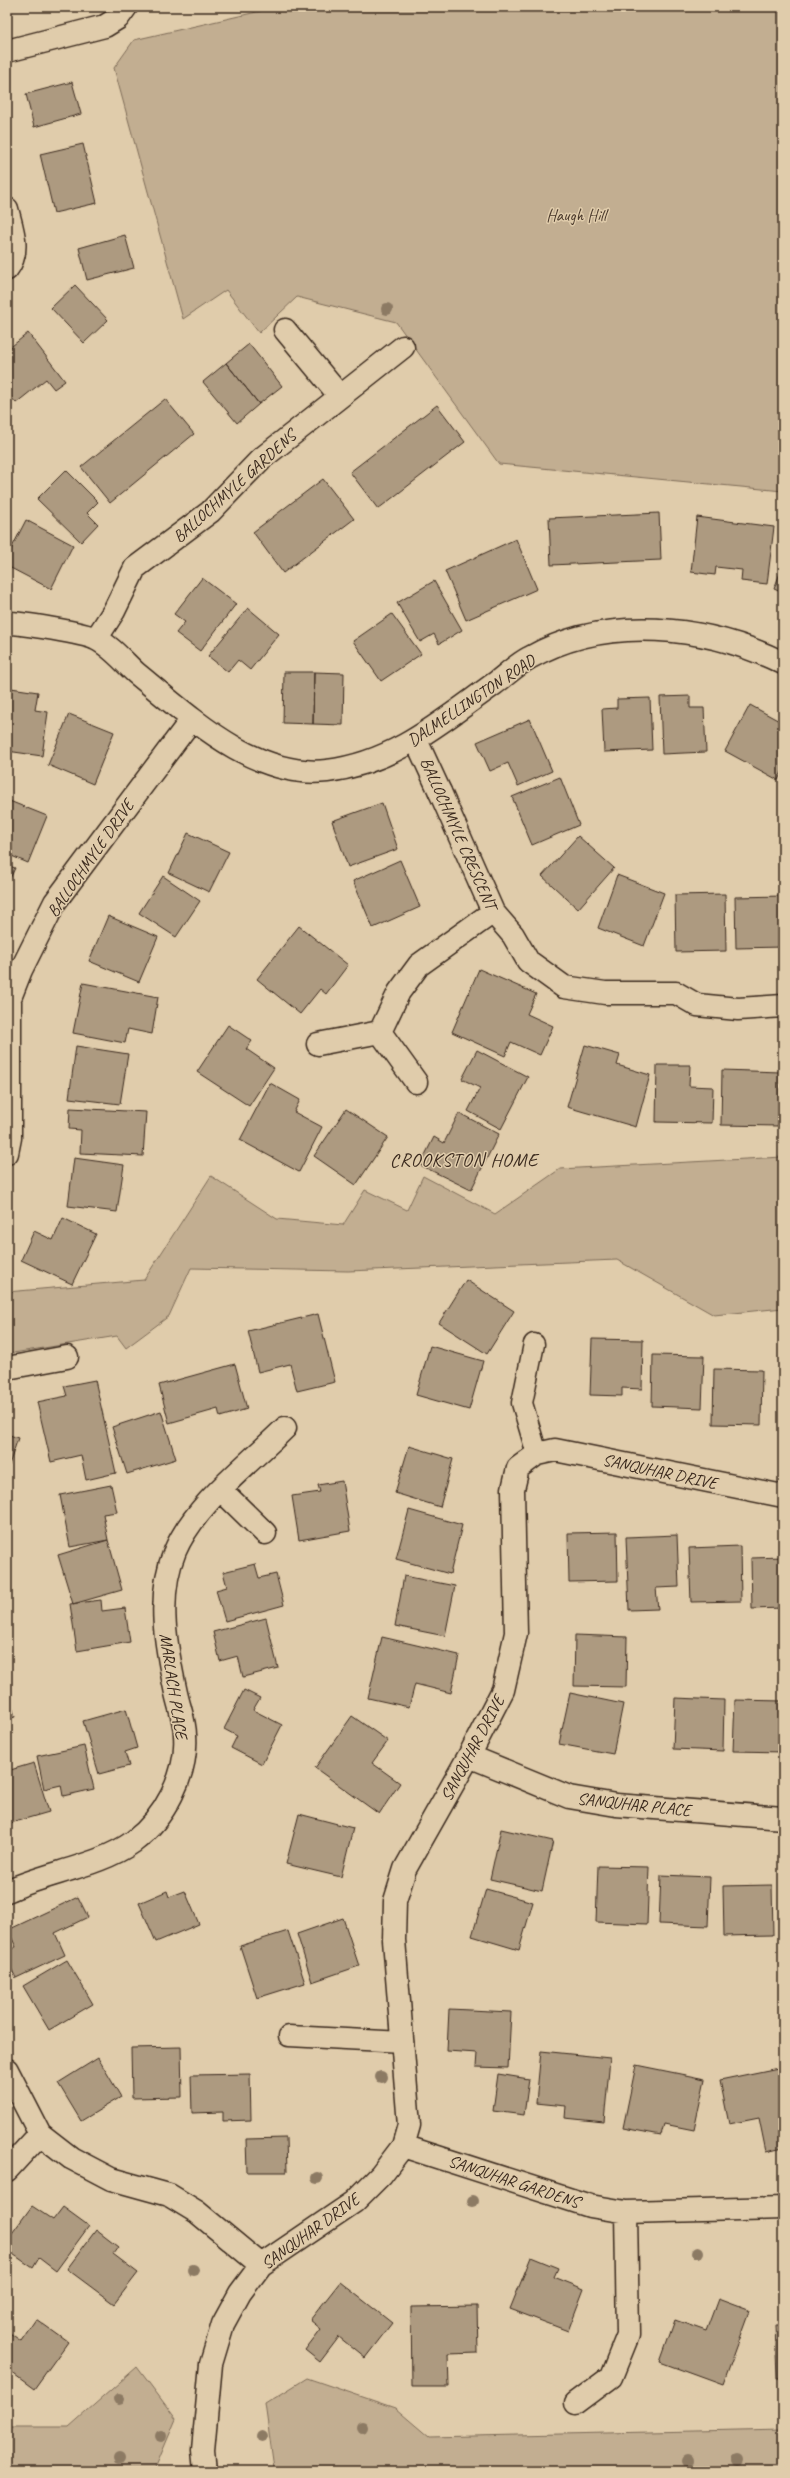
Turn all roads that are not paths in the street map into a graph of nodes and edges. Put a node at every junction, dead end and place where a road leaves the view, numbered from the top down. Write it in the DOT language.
graph roads {
  1 [pos="126,7"];
  2 [pos="7,51"];
  3 [pos="7,209"];
  4 [pos="7,269"];
  5 [pos="285,330"];
  6 [pos="403,347"];
  7 [pos="339,395"];
  8 [pos="7,623"];
  9 [pos="96,639"];
  10 [pos="783,663"];
  11 [pos="192,719"];
  12 [pos="416,740"];
  13 [pos="493,912"];
  14 [pos="783,1006"];
  15 [pos="380,1032"];
  16 [pos="318,1044"];
  17 [pos="416,1082"];
  18 [pos="7,1153"];
  19 [pos="534,1344"];
  20 [pos="68,1357"];
  21 [pos="7,1368"];
  22 [pos="285,1428"];
  23 [pos="537,1454"];
  24 [pos="221,1490"];
  25 [pos="783,1496"];
  26 [pos="265,1533"];
  27 [pos="469,1756"];
  28 [pos="783,1818"];
  29 [pos="7,1891"];
  30 [pos="289,2036"];
  31 [pos="403,2042"];
  32 [pos="7,2070"];
  33 [pos="40,2134"];
  34 [pos="403,2146"];
  35 [pos="7,2170"];
  36 [pos="783,2208"];
  37 [pos="626,2212"];
  38 [pos="261,2265"];
  39 [pos="576,2403"];
  40 [pos="205,2471"];
  1 -- 2 [label="street"];
  3 -- 4 [label="street"];
  5 -- 7 [label="street"];
  6 -- 7 [label="street, BALLOCHMYLE GARDENS"];
  7 -- 9 [label="street, BALLOCHMYLE GARDENS"];
  8 -- 9 [label="street, DALMELLINGTON ROAD"];
  9 -- 11 [label="street, DALMELLINGTON ROAD"];
  10 -- 12 [label="street, DALMELLINGTON ROAD"];
  11 -- 12 [label="street, DALMELLINGTON ROAD"];
  11 -- 18 [label="street, BALLOCHMYLE DRIVE"];
  12 -- 13 [label="street, BALLOCHMYLE CRESCENT"];
  13 -- 14 [label="street, BALLOCHMYLE CRESCENT"];
  13 -- 15 [label="street"];
  15 -- 16 [label="street"];
  15 -- 17 [label="street"];
  19 -- 23 [label="lane"];
  20 -- 21 [label="street"];
  22 -- 24 [label="street, MARLACH PLACE"];
  23 -- 25 [label="street, SANQUHAR DRIVE"];
  23 -- 27 [label="street, SANQUHAR DRIVE"];
  24 -- 26 [label="street"];
  24 -- 29 [label="street, MARLACH PLACE"];
  27 -- 28 [label="street, SANQUHAR PLACE"];
  27 -- 31 [label="street, SANQUHAR DRIVE"];
  30 -- 31 [label="lane"];
  31 -- 34 [label="street, SANQUHAR DRIVE"];
  32 -- 33 [label="street"];
  33 -- 35 [label="street"];
  33 -- 38 [label="street"];
  34 -- 37 [label="street, SANQUHAR GARDENS"];
  34 -- 38 [label="street, SANQUHAR DRIVE"];
  36 -- 37 [label="street, SANQUHAR GARDENS"];
  37 -- 39 [label="street"];
  38 -- 40 [label="street, SANQUHAR DRIVE"];
}
